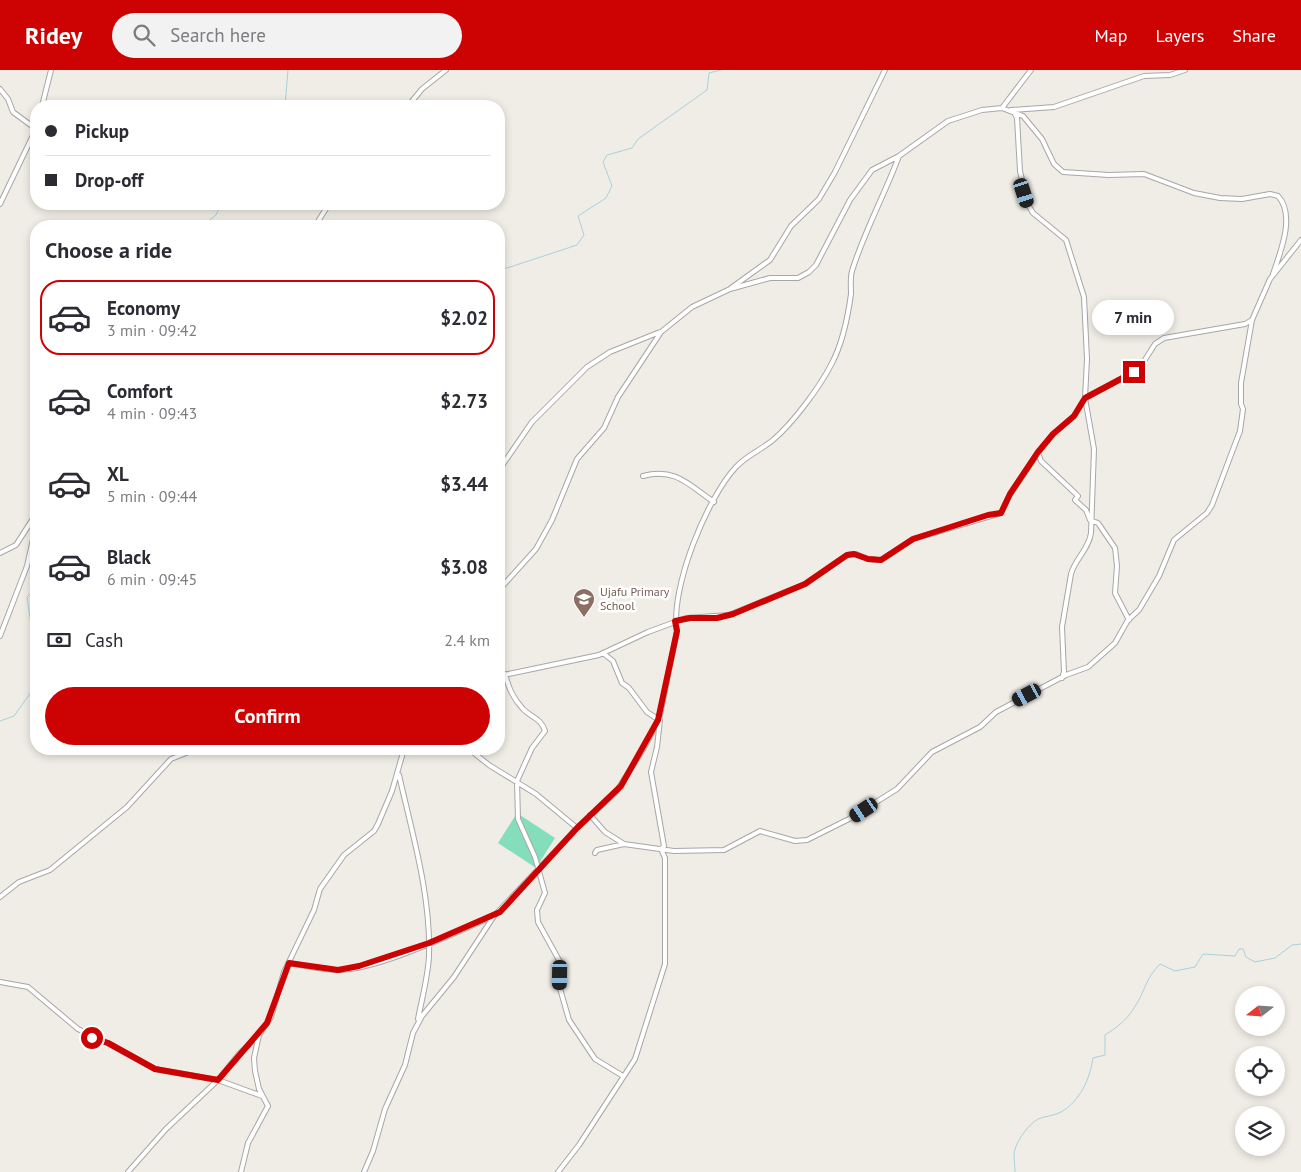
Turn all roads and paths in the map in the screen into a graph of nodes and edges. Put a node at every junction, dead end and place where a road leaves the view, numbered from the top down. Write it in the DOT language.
graph roads {
  1 [pos="51,70"];
  2 [pos="446,70"];
  3 [pos="886,70"];
  4 [pos="1031,70"];
  5 [pos="1166,70"];
  6 [pos="1185,70"];
  7 [pos="1161,76"];
  8 [pos="0,89"];
  9 [pos="44,100"];
  10 [pos="413,100"];
  11 [pos="1002,108"];
  12 [pos="1010,110"];
  13 [pos="1015,114"];
  14 [pos="30,125"];
  15 [pos="30,142"];
  16 [pos="899,156"];
  17 [pos="0,204"];
  18 [pos="1301,240"];
  19 [pos="1273,274"];
  20 [pos="730,289"];
  21 [pos="1252,320"];
  22 [pos="661,332"];
  23 [pos="1085,398"];
  24 [pos="1038,452"];
  25 [pos="505,461"];
  26 [pos="644,476"];
  27 [pos="714,502"];
  28 [pos="1090,520"];
  29 [pos="30,523"];
  30 [pos="0,553"];
  31 [pos="30,553"];
  32 [pos="505,583"];
  33 [pos="1129,620"];
  34 [pos="675,621"];
  35 [pos="0,636"];
  36 [pos="603,653"];
  37 [pos="505,674"];
  38 [pos="1062,678"];
  39 [pos="661,710"];
  40 [pos="658,720"];
  41 [pos="181,755"];
  42 [pos="402,755"];
  43 [pos="476,755"];
  44 [pos="398,773"];
  45 [pos="517,781"];
  46 [pos="590,815"];
  47 [pos="577,828"];
  48 [pos="624,844"];
  49 [pos="661,849"];
  50 [pos="595,853"];
  51 [pos="538,869"];
  52 [pos="0,897"];
  53 [pos="494,916"];
  54 [pos="429,943"];
  55 [pos="289,963"];
  56 [pos="0,982"];
  57 [pos="418,1022"];
  58 [pos="259,1035"];
  59 [pos="623,1076"];
  60 [pos="218,1080"];
  61 [pos="262,1096"];
  62 [pos="128,1172"];
  63 [pos="241,1172"];
  64 [pos="364,1172"];
  65 [pos="558,1172"];
  1 -- 9 [label="street"];
  2 -- 10 [label="street"];
  3 -- 20 [label="street"];
  4 -- 11 [label="street"];
  5 -- 7 [label="street"];
  6 -- 7 [label="street"];
  7 -- 12 [label="street"];
  8 -- 14 [label="street"];
  11 -- 12 [label="street"];
  11 -- 16 [label="street"];
  12 -- 13 [label="street"];
  13 -- 19 [label="street"];
  13 -- 23 [label="street"];
  15 -- 17 [label="street"];
  16 -- 20 [label="street"];
  16 -- 27 [label="street"];
  18 -- 19 [label="street"];
  19 -- 21 [label="street"];
  20 -- 22 [label="street"];
  21 -- 23 [label="street"];
  21 -- 33 [label="street"];
  22 -- 25 [label="street"];
  22 -- 32 [label="street"];
  23 -- 24 [label="street"];
  23 -- 28 [label="street"];
  24 -- 28 [label="street"];
  24 -- 34 [label="street"];
  26 -- 27 [label="street"];
  27 -- 34 [label="street"];
  28 -- 33 [label="street"];
  28 -- 38 [label="street"];
  29 -- 30 [label="street"];
  31 -- 35 [label="street"];
  33 -- 38 [label="street"];
  34 -- 36 [label="street"];
  34 -- 39 [label="street"];
  36 -- 37 [label="street"];
  36 -- 40 [label="street"];
  37 -- 45 [label="street"];
  38 -- 49 [label="street"];
  39 -- 40 [label="street"];
  39 -- 49 [label="street"];
  40 -- 46 [label="street"];
  41 -- 52 [label="street"];
  42 -- 44 [label="street"];
  43 -- 45 [label="street"];
  44 -- 54 [label="street"];
  44 -- 55 [label="street"];
  45 -- 47 [label="street"];
  45 -- 51 [label="street"];
  46 -- 47 [label="street"];
  46 -- 48 [label="street"];
  47 -- 51 [label="street"];
  48 -- 49 [label="street"];
  48 -- 50 [label="street"];
  49 -- 59 [label="street"];
  51 -- 53 [label="street"];
  51 -- 59 [label="street"];
  53 -- 54 [label="street"];
  53 -- 57 [label="street"];
  54 -- 55 [label="street"];
  54 -- 57 [label="street"];
  55 -- 58 [label="street"];
  56 -- 60 [label="street"];
  57 -- 64 [label="street"];
  58 -- 60 [label="street"];
  58 -- 61 [label="street"];
  59 -- 65 [label="street"];
  60 -- 61 [label="street"];
  60 -- 62 [label="street"];
  61 -- 63 [label="street"];
}
